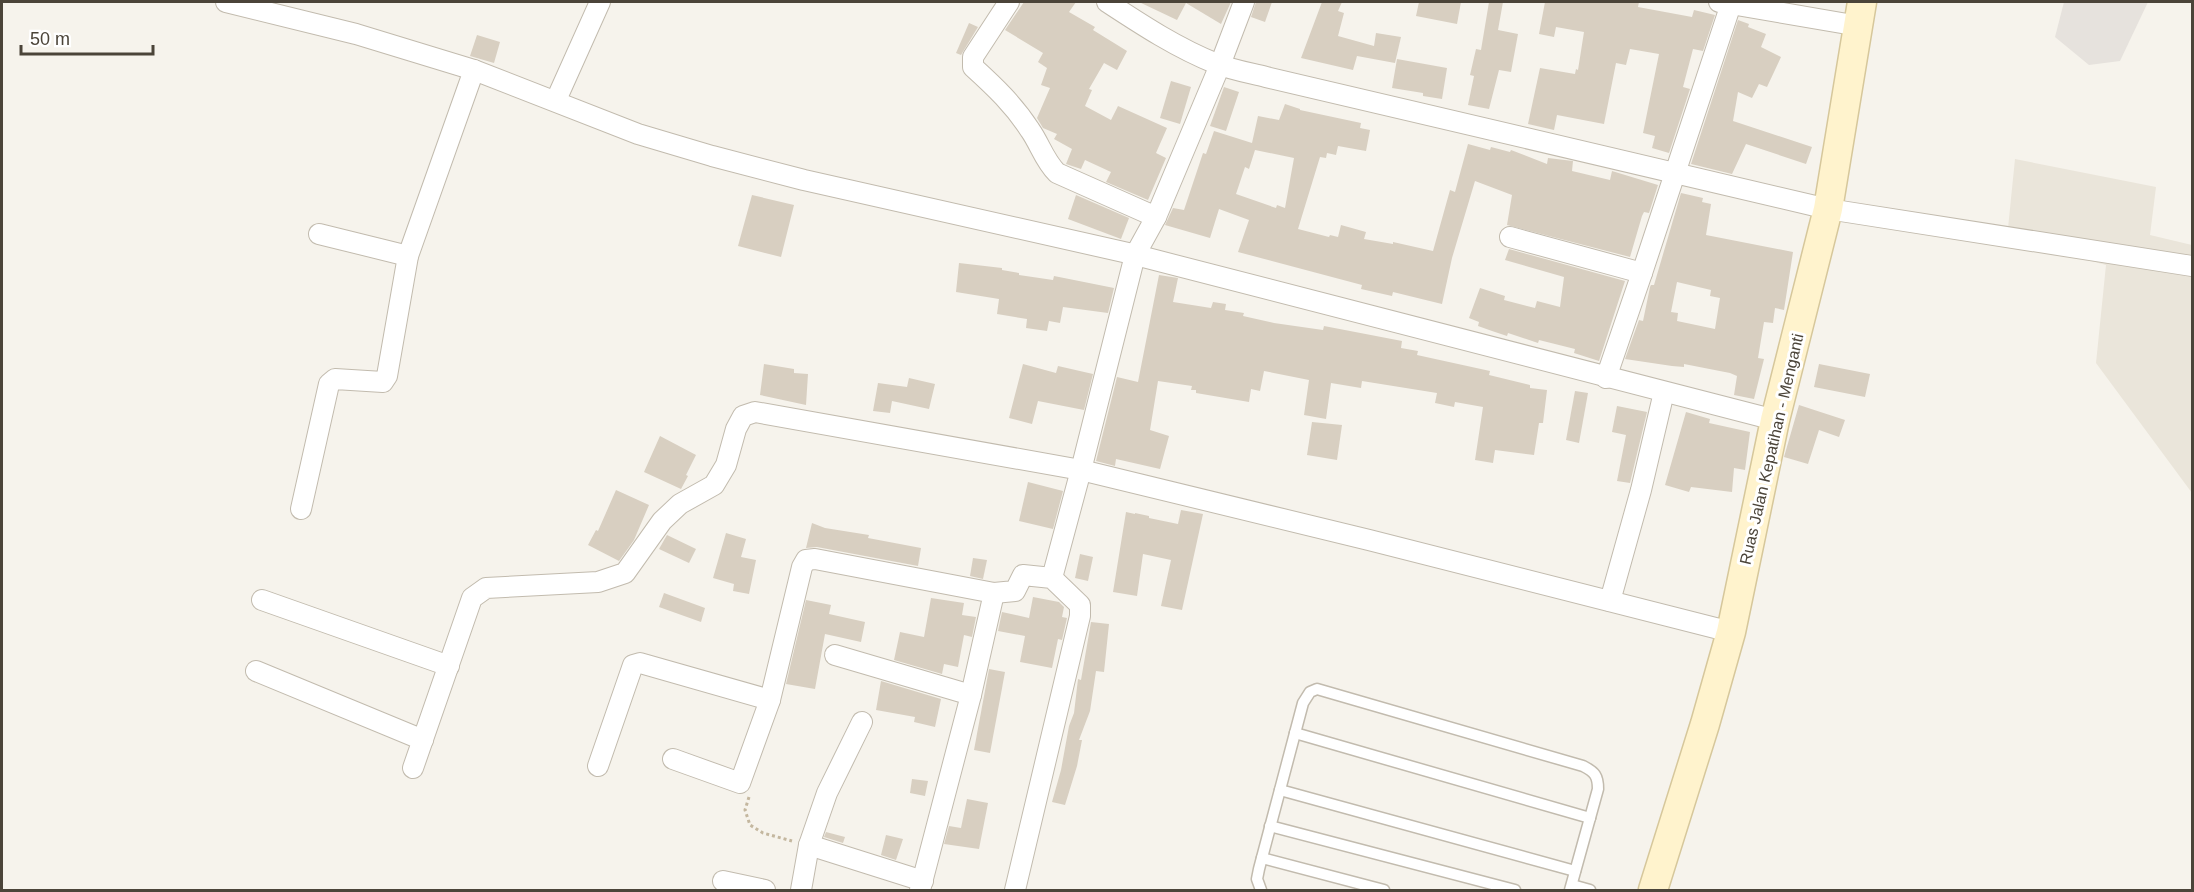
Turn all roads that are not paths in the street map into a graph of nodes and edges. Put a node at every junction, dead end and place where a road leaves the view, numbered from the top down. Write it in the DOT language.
graph roads {
  1 [pos="226,2"];
  2 [pos="600,2"];
  3 [pos="1009,2"];
  4 [pos="1107,2"];
  5 [pos="1244,2"];
  6 [pos="1725,3"];
  7 [pos="1861,14"];
  8 [pos="1220,65"];
  9 [pos="474,70"];
  10 [pos="556,100"];
  11 [pos="1675,172"];
  12 [pos="1828,209"];
  13 [pos="1156,217"];
  14 [pos="319,234"];
  15 [pos="1510,237"];
  16 [pos="408,255"];
  17 [pos="1135,255"];
  18 [pos="2193,266"];
  19 [pos="1642,273"];
  20 [pos="1606,378"];
  21 [pos="1664,392"];
  22 [pos="1774,420"];
  23 [pos="1081,470"];
  24 [pos="301,509"];
  25 [pos="1052,578"];
  26 [pos="993,593"];
  27 [pos="262,600"];
  28 [pos="1610,601"];
  29 [pos="1731,632"];
  30 [pos="835,655"];
  31 [pos="449,666"];
  32 [pos="256,671"];
  33 [pos="970,695"];
  34 [pos="770,700"];
  35 [pos="862,722"];
  36 [pos="1295,733"];
  37 [pos="423,740"];
  38 [pos="673,759"];
  39 [pos="598,766"];
  40 [pos="413,768"];
  41 [pos="1280,790"];
  42 [pos="1590,818"];
  43 [pos="1270,826"];
  44 [pos="808,846"];
  45 [pos="1262,858"];
  46 [pos="1575,871"];
  47 [pos="723,881"];
  48 [pos="922,886"];
  49 [pos="1571,888"];
  50 [pos="765,891"];
  51 [pos="801,891"];
  52 [pos="1015,891"];
  53 [pos="1261,891"];
  54 [pos="1384,891"];
  55 [pos="1515,891"];
  56 [pos="1590,891"];
  57 [pos="1653,891"];
  1 -- 9 [label="street"];
  2 -- 10 [label="street"];
  3 -- 13 [label="street"];
  4 -- 8 [label="street"];
  5 -- 8 [label="street"];
  6 -- 7 [label="street"];
  6 -- 11 [label="street"];
  7 -- 12 [label="main road, Ruas Jalan Kepatihan - Menganti"];
  8 -- 11 [label="street"];
  8 -- 13 [label="street"];
  9 -- 10 [label="street"];
  9 -- 16 [label="street"];
  10 -- 17 [label="street"];
  11 -- 12 [label="street"];
  11 -- 19 [label="street"];
  12 -- 18 [label="street"];
  12 -- 22 [label="main road, Ruas Jalan Kepatihan - Menganti"];
  13 -- 17 [label="street"];
  14 -- 16 [label="street"];
  15 -- 19 [label="street"];
  16 -- 24 [label="street"];
  17 -- 20 [label="street"];
  17 -- 23 [label="street"];
  19 -- 20 [label="street"];
  20 -- 21 [label="street"];
  21 -- 22 [label="street"];
  21 -- 28 [label="street"];
  22 -- 29 [label="main road, Ruas Jalan Kepatihan - Menganti"];
  23 -- 25 [label="street"];
  23 -- 28 [label="street"];
  23 -- 31 [label="street"];
  25 -- 26 [label="street"];
  25 -- 52 [label="street"];
  26 -- 33 [label="street"];
  26 -- 34 [label="street"];
  27 -- 31 [label="street"];
  28 -- 29 [label="street"];
  29 -- 57 [label="main road, Ruas Jalan Kepatihan - Menganti"];
  30 -- 33 [label="street"];
  31 -- 37 [label="street"];
  32 -- 37 [label="street"];
  33 -- 48 [label="street"];
  34 -- 38 [label="street"];
  34 -- 39 [label="street"];
  35 -- 44 [label="street"];
  36 -- 41 [label="lane"];
  36 -- 42 [label="lane"];
  36 -- 42 [label="lane"];
  37 -- 40 [label="street"];
  41 -- 43 [label="lane"];
  41 -- 46 [label="lane"];
  42 -- 46 [label="lane"];
  43 -- 45 [label="lane"];
  43 -- 55 [label="lane"];
  44 -- 48 [label="street"];
  44 -- 51 [label="street"];
  45 -- 53 [label="lane"];
  45 -- 54 [label="lane"];
  46 -- 49 [label="lane"];
  47 -- 50 [label="street"];
  49 -- 56 [label="lane"];
}
